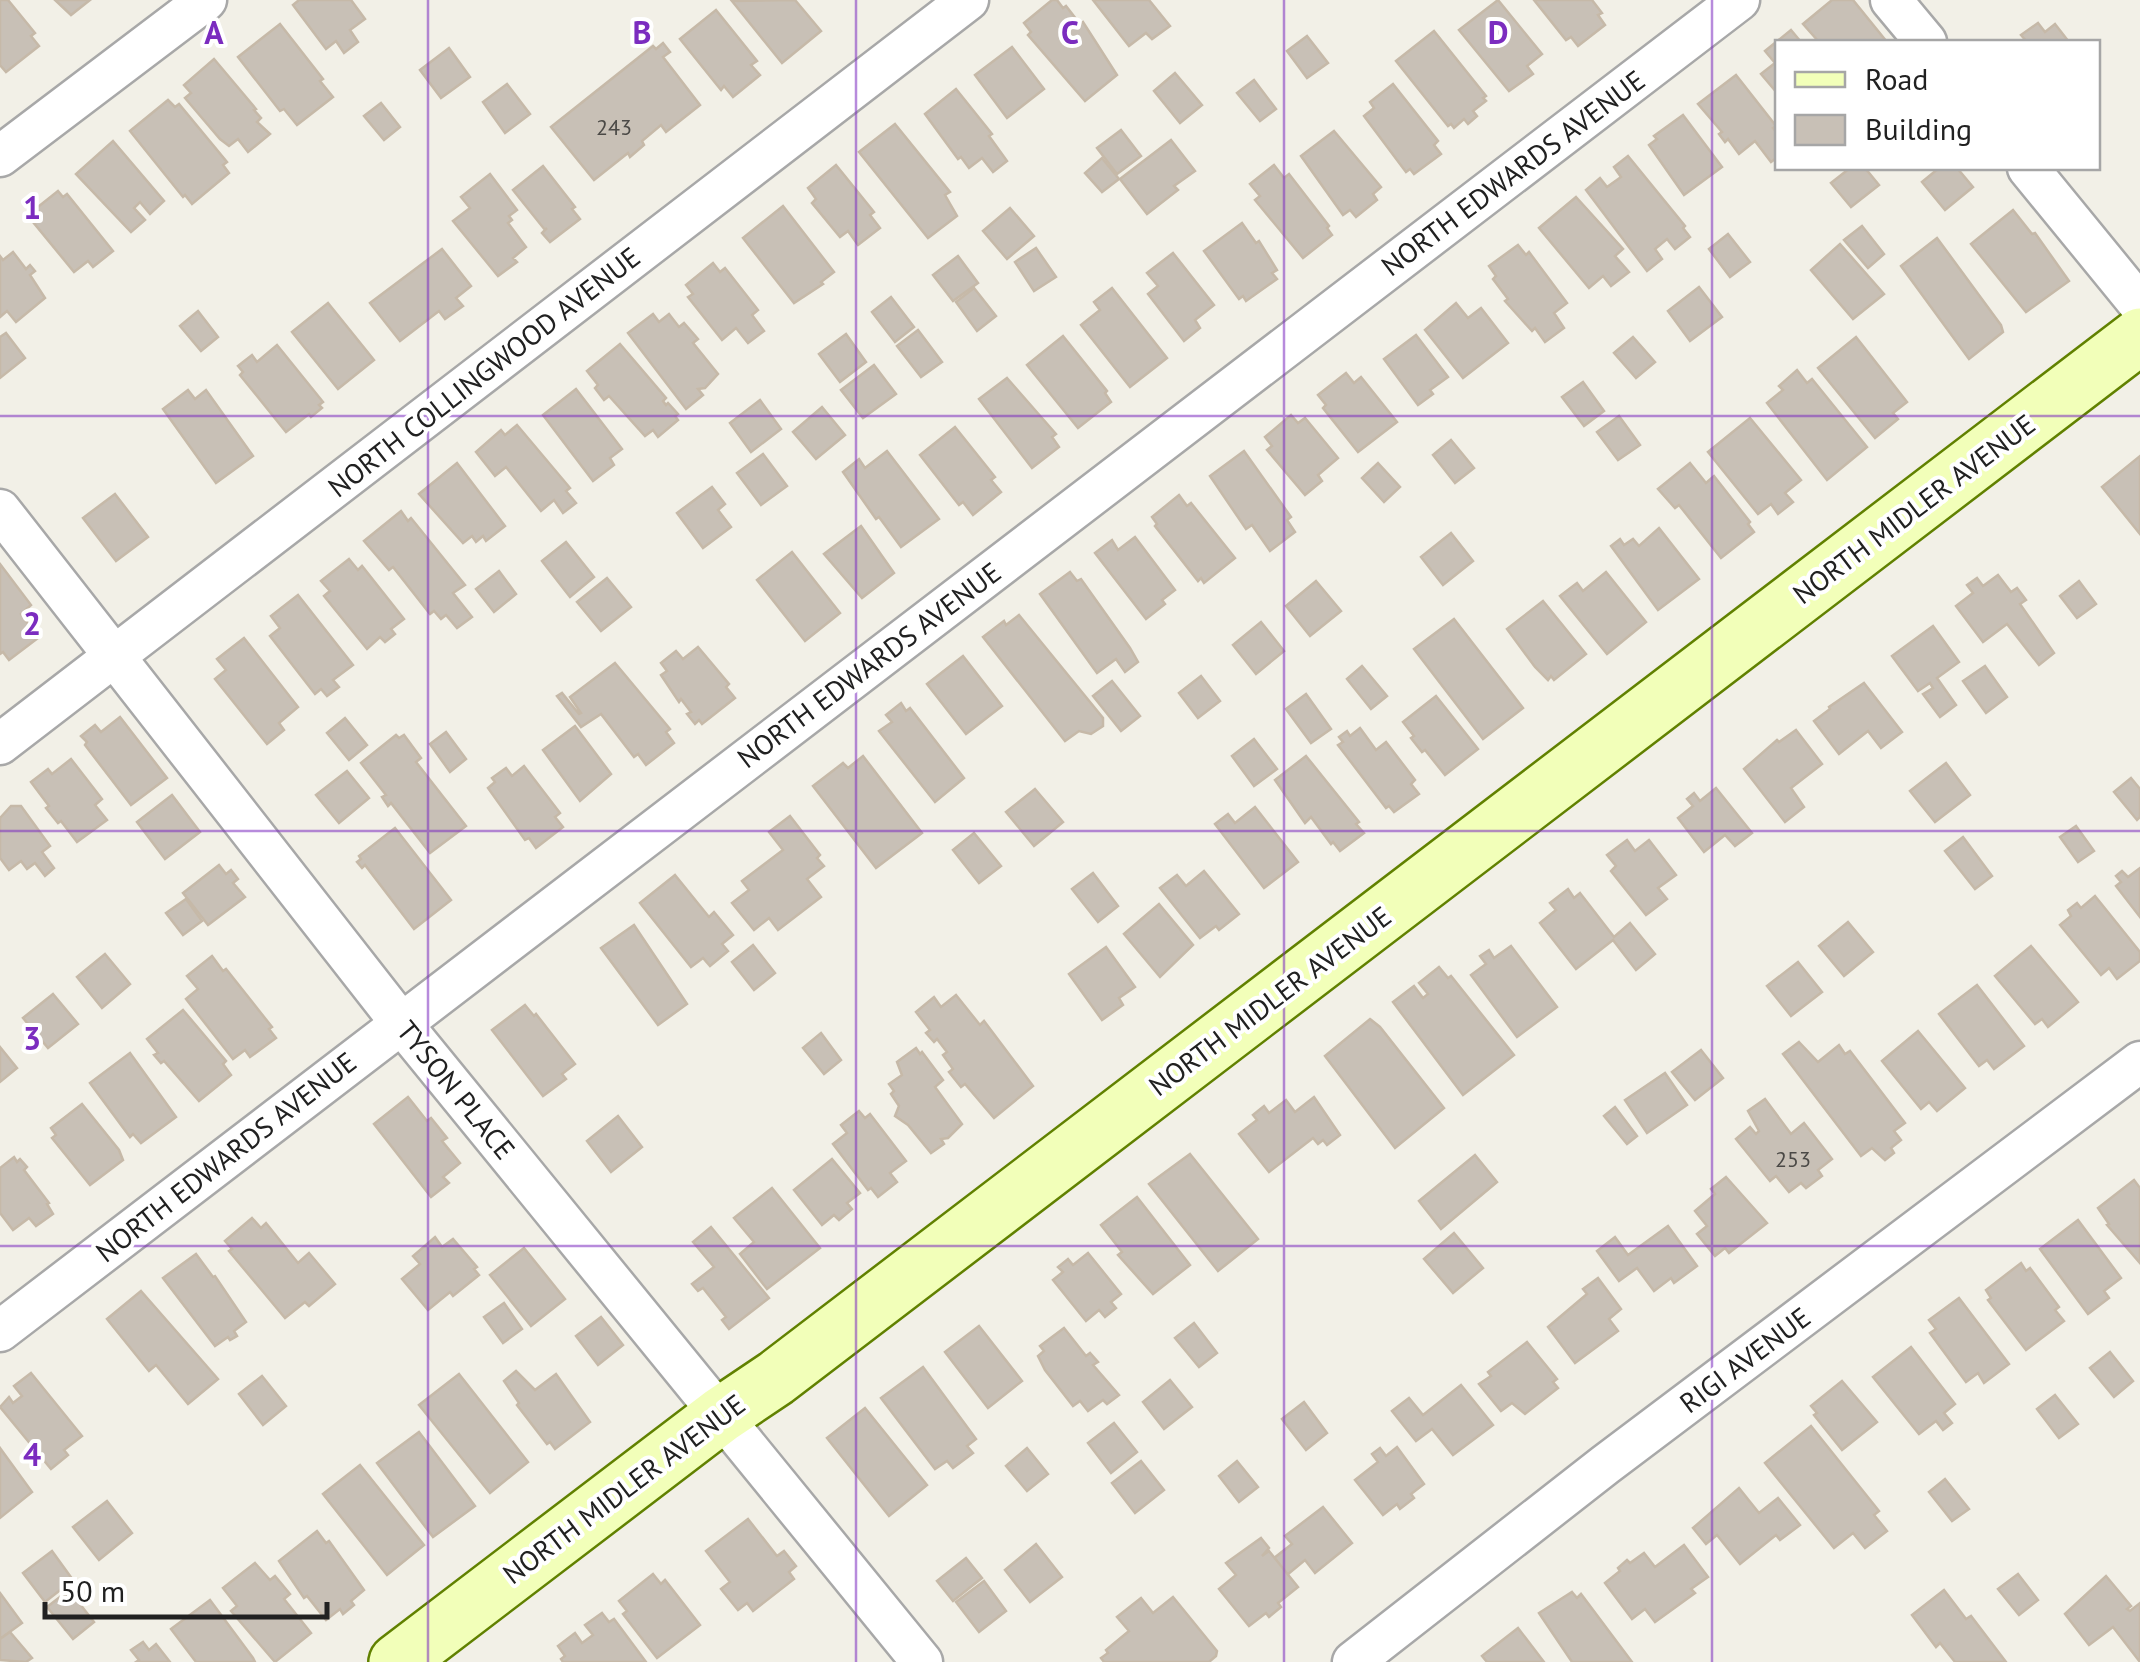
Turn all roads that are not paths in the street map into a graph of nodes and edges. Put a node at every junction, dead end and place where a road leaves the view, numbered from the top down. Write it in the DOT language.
graph roads {
  1 [pos="206,0"];
  2 [pos="968,0"];
  3 [pos="1739,0"];
  4 [pos="1892,0"];
  5 [pos="1924,40"];
  6 [pos="0,156"];
  7 [pos="2030,170"];
  8 [pos="2140,305"];
  9 [pos="2140,336"];
  10 [pos="0,510"];
  11 [pos="115,656"];
  12 [pos="0,744"];
  13 [pos="401,1023"];
  14 [pos="2140,1062"];
  15 [pos="0,1331"];
  16 [pos="721,1415"];
  17 [pos="397,1662"];
  18 [pos="922,1662"];
  19 [pos="1353,1662"];
  1 -- 6 [label="street"];
  2 -- 11 [label="street, NORTH COLLINGWOOD AVENUE"];
  3 -- 13 [label="street, NORTH EDWARDS AVENUE"];
  4 -- 5 [label="street"];
  7 -- 8 [label="street"];
  9 -- 16 [label="main road, NORTH MIDLER AVENUE"];
  10 -- 11 [label="street, TYSON PLACE"];
  11 -- 12 [label="street, NORTH COLLINGWOOD AVENUE"];
  11 -- 13 [label="street, TYSON PLACE"];
  13 -- 15 [label="street, NORTH EDWARDS AVENUE"];
  13 -- 16 [label="street, TYSON PLACE"];
  14 -- 19 [label="street, RIGI AVENUE"];
  16 -- 17 [label="main road, NORTH MIDLER AVENUE"];
  16 -- 18 [label="street, TYSON PLACE"];
}
